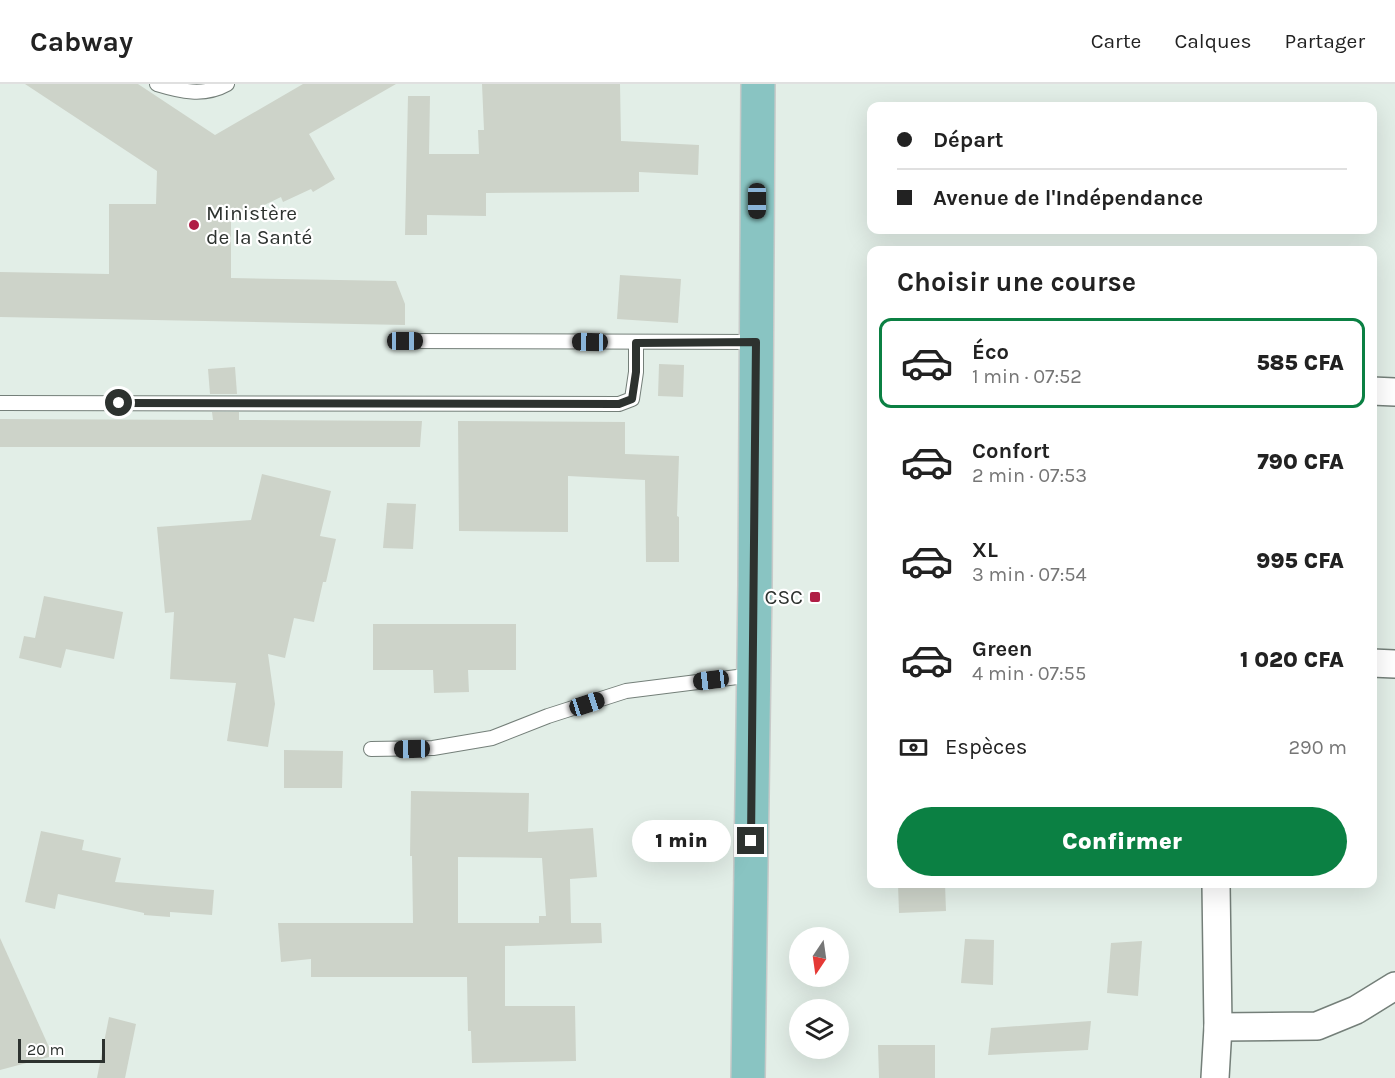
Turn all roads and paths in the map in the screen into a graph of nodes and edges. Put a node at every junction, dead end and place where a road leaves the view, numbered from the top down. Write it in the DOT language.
graph roads {
  1 [pos="157,84"];
  2 [pos="227,84"];
  3 [pos="758,84"];
  4 [pos="405,341"];
  5 [pos="756,342"];
  6 [pos="636,343"];
  7 [pos="1377,391"];
  8 [pos="1395,392"];
  9 [pos="0,403"];
  10 [pos="1377,663"];
  11 [pos="1395,664"];
  12 [pos="753,675"];
  13 [pos="371,749"];
  14 [pos="1216,888"];
  15 [pos="1395,986"];
  16 [pos="1218,1027"];
  17 [pos="748,1078"];
  18 [pos="1215,1078"];
  1 -- 2 [label="lane"];
  3 -- 5 [label="main road"];
  4 -- 6 [label="lane"];
  5 -- 6 [label="lane"];
  5 -- 12 [label="main road"];
  6 -- 9 [label="lane"];
  7 -- 8 [label="street"];
  10 -- 11 [label="street"];
  12 -- 13 [label="lane"];
  12 -- 17 [label="main road"];
  14 -- 16 [label="street"];
  15 -- 16 [label="street"];
  16 -- 18 [label="street"];
}
